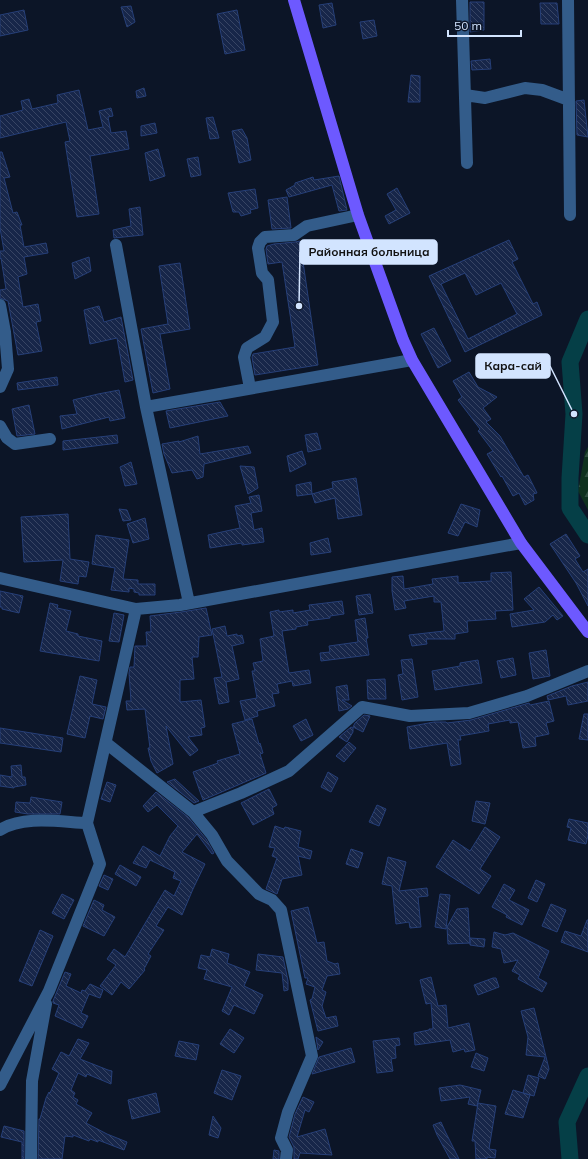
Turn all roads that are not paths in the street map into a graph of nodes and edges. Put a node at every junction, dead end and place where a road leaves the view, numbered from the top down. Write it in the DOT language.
graph roads {
  1 [pos="294,0"];
  2 [pos="462,0"];
  3 [pos="568,0"];
  4 [pos="465,95"];
  5 [pos="568,100"];
  6 [pos="466,164"];
  7 [pos="358,215"];
  8 [pos="570,215"];
  9 [pos="116,245"];
  10 [pos="0,305"];
  11 [pos="412,360"];
  12 [pos="0,387"];
  13 [pos="250,388"];
  14 [pos="146,407"];
  15 [pos="0,426"];
  16 [pos="50,439"];
  17 [pos="521,543"];
  18 [pos="0,578"];
  19 [pos="189,603"];
  20 [pos="136,609"];
  21 [pos="588,632"];
  22 [pos="588,671"];
  23 [pos="106,743"];
  24 [pos="193,812"];
  25 [pos="87,823"];
  26 [pos="0,830"];
  27 [pos="49,991"];
  28 [pos="0,1085"];
  29 [pos="31,1159"];
  30 [pos="286,1159"];
  1 -- 7 [label="main road"];
  2 -- 4 [label="street"];
  3 -- 5 [label="street"];
  4 -- 5 [label="street"];
  4 -- 6 [label="street"];
  5 -- 8 [label="street"];
  7 -- 11 [label="main road"];
  7 -- 13 [label="street"];
  9 -- 14 [label="street"];
  10 -- 12 [label="street"];
  11 -- 13 [label="street"];
  11 -- 17 [label="main road"];
  13 -- 14 [label="street"];
  14 -- 19 [label="street"];
  15 -- 16 [label="street"];
  17 -- 19 [label="street"];
  17 -- 21 [label="main road"];
  18 -- 20 [label="street"];
  19 -- 20 [label="street"];
  20 -- 23 [label="street"];
  22 -- 24 [label="street"];
  23 -- 24 [label="street"];
  23 -- 25 [label="street"];
  24 -- 30 [label="street"];
  25 -- 26 [label="street"];
  25 -- 27 [label="street"];
  27 -- 28 [label="street"];
  27 -- 29 [label="street"];
}
